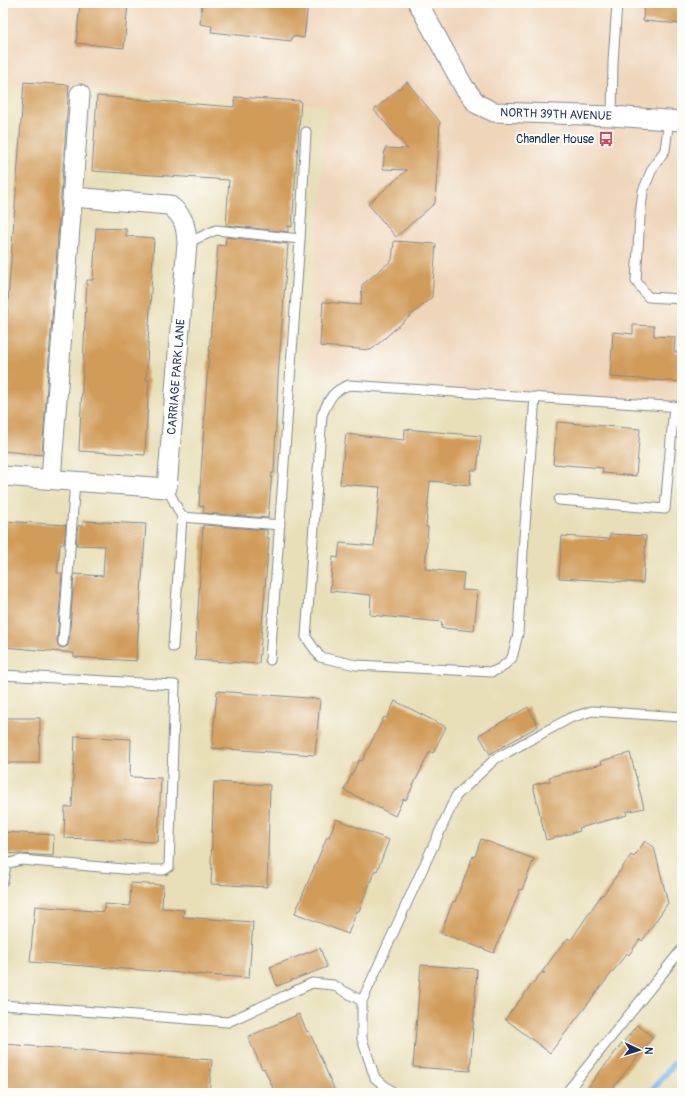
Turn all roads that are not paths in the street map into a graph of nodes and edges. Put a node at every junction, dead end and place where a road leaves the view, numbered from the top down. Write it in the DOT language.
graph roads {
  1 [pos="418,3"];
  2 [pos="616,3"];
  3 [pos="80,94"];
  4 [pos="612,116"];
  5 [pos="675,121"];
  6 [pos="306,132"];
  7 [pos="73,197"];
  8 [pos="300,239"];
  9 [pos="188,243"];
  10 [pos="682,299"];
  11 [pos="535,397"];
  12 [pos="678,407"];
  13 [pos="3,476"];
  14 [pos="51,479"];
  15 [pos="75,481"];
  16 [pos="167,488"];
  17 [pos="559,500"];
  18 [pos="182,517"];
  19 [pos="280,525"];
  20 [pos="63,642"];
  21 [pos="173,647"];
  22 [pos="270,660"];
  23 [pos="3,675"];
  24 [pos="682,717"];
  25 [pos="3,881"];
  26 [pos="682,949"];
  27 [pos="362,1001"];
  28 [pos="3,1004"];
  29 [pos="394,1093"];
  30 [pos="566,1093"];
  1 -- 4 [label="street, NORTH 39TH AVENUE"];
  2 -- 4 [label="lane"];
  3 -- 7 [label="street"];
  4 -- 5 [label="street, NORTH 39TH AVENUE"];
  5 -- 10 [label="lane"];
  6 -- 8 [label="lane"];
  7 -- 9 [label="street, CARRIAGE PARK LANE"];
  7 -- 14 [label="street"];
  8 -- 9 [label="lane"];
  8 -- 19 [label="lane"];
  9 -- 16 [label="street, CARRIAGE PARK LANE"];
  11 -- 11 [label="lane"];
  11 -- 12 [label="lane"];
  12 -- 17 [label="lane"];
  13 -- 14 [label="street"];
  14 -- 15 [label="street"];
  15 -- 16 [label="street"];
  15 -- 20 [label="lane"];
  16 -- 18 [label="lane"];
  18 -- 19 [label="lane"];
  18 -- 21 [label="lane"];
  19 -- 22 [label="lane"];
  23 -- 25 [label="lane"];
  24 -- 27 [label="lane"];
  26 -- 30 [label="lane"];
  27 -- 28 [label="lane"];
  27 -- 29 [label="lane"];
}
